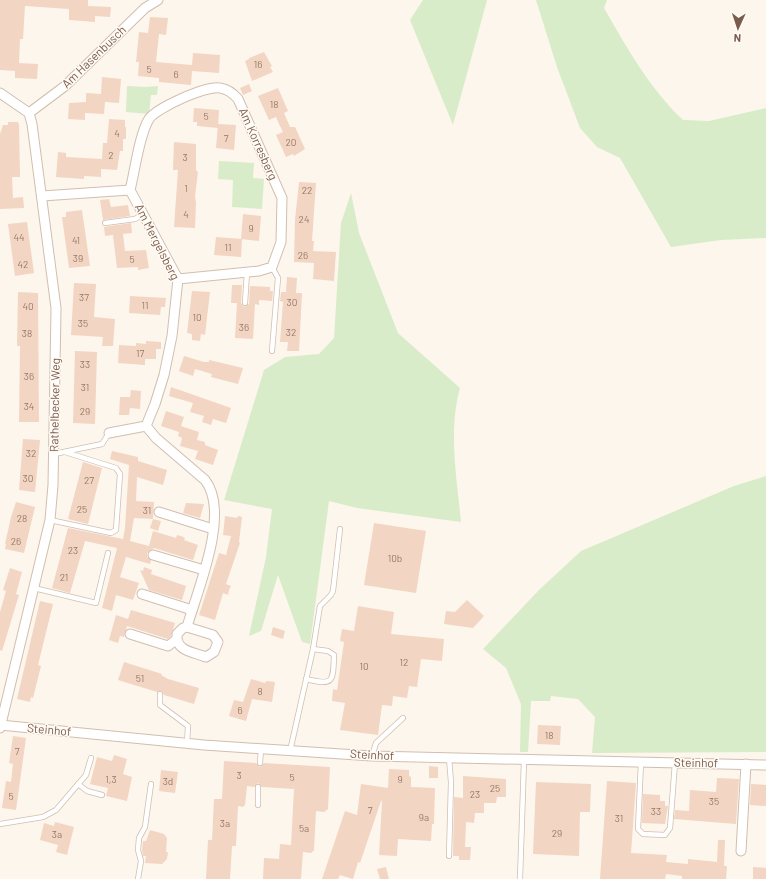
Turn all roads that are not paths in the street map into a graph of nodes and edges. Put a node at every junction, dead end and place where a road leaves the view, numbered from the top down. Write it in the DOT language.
graph roads {
  1 [pos="158,0"];
  2 [pos="0,93"];
  3 [pos="29,113"];
  4 [pos="130,190"];
  5 [pos="42,196"];
  6 [pos="143,214"];
  7 [pos="105,223"];
  8 [pos="272,267"];
  9 [pos="247,272"];
  10 [pos="178,279"];
  11 [pos="245,303"];
  12 [pos="272,351"];
  13 [pos="146,426"];
  14 [pos="109,433"];
  15 [pos="65,452"];
  16 [pos="54,454"];
  17 [pos="159,512"];
  18 [pos="50,520"];
  19 [pos="213,529"];
  20 [pos="340,529"];
  21 [pos="108,553"];
  22 [pos="152,554"];
  23 [pos="204,570"];
  24 [pos="34,588"];
  25 [pos="142,594"];
  26 [pos="192,610"];
  27 [pos="187,627"];
  28 [pos="130,634"];
  29 [pos="177,639"];
  30 [pos="313,649"];
  31 [pos="306,679"];
  32 [pos="160,694"];
  33 [pos="403,718"];
  34 [pos="0,725"];
  35 [pos="0,728"];
  36 [pos="186,743"];
  37 [pos="261,749"];
  38 [pos="290,751"];
  39 [pos="372,756"];
  40 [pos="90,758"];
  41 [pos="449,758"];
  42 [pos="524,760"];
  43 [pos="641,762"];
  44 [pos="260,763"];
  45 [pos="675,763"];
  46 [pos="746,764"];
  47 [pos="766,765"];
  48 [pos="78,784"];
  49 [pos="151,784"];
  50 [pos="258,787"];
  51 [pos="102,795"];
  52 [pos="258,804"];
  53 [pos="0,824"];
  54 [pos="741,851"];
  55 [pos="449,856"];
  56 [pos="138,879"];
  57 [pos="520,879"];
  1 -- 3 [label="street, Am Hasenbusch"];
  2 -- 3 [label="street"];
  3 -- 5 [label="street, Rathelbecker Weg"];
  4 -- 5 [label="street, Am Mergelsberg"];
  4 -- 6 [label="street, Am Mergelsberg"];
  4 -- 8 [label="street, Am Korresberg"];
  5 -- 16 [label="street, Rathelbecker Weg"];
  6 -- 7 [label="lane"];
  6 -- 10 [label="street, Am Mergelsberg"];
  8 -- 9 [label="street"];
  8 -- 12 [label="lane"];
  9 -- 10 [label="street"];
  9 -- 11 [label="lane"];
  10 -- 13 [label="street, Am Mergelsberg"];
  13 -- 14 [label="street"];
  13 -- 19 [label="street"];
  14 -- 15 [label="lane"];
  15 -- 16 [label="lane"];
  15 -- 18 [label="lane"];
  16 -- 18 [label="street, Rathelbecker Weg"];
  17 -- 19 [label="street"];
  18 -- 24 [label="street, Rathelbecker Weg"];
  19 -- 23 [label="street"];
  20 -- 30 [label="lane"];
  21 -- 24 [label="lane"];
  22 -- 23 [label="street"];
  23 -- 26 [label="street"];
  24 -- 34 [label="street, Rathelbecker Weg"];
  25 -- 26 [label="street"];
  26 -- 27 [label="street"];
  27 -- 29 [label="street"];
  27 -- 29 [label="street"];
  28 -- 29 [label="street"];
  30 -- 31 [label="lane"];
  30 -- 31 [label="lane"];
  31 -- 38 [label="lane"];
  32 -- 36 [label="lane"];
  33 -- 39 [label="lane"];
  34 -- 35 [label="street, Rathelbecker Weg"];
  34 -- 36 [label="street, Steinhof"];
  36 -- 37 [label="street, Steinhof"];
  37 -- 38 [label="street, Steinhof"];
  37 -- 44 [label="lane"];
  38 -- 39 [label="street, Steinhof"];
  39 -- 41 [label="street, Steinhof"];
  40 -- 48 [label="lane"];
  41 -- 42 [label="street, Steinhof"];
  41 -- 55 [label="lane"];
  42 -- 43 [label="street, Steinhof"];
  42 -- 57 [label="lane"];
  43 -- 45 [label="street, Steinhof"];
  43 -- 45 [label="lane"];
  45 -- 46 [label="street, Steinhof"];
  46 -- 47 [label="street, Steinhof"];
  46 -- 54 [label="street"];
  48 -- 51 [label="lane"];
  48 -- 53 [label="lane"];
  49 -- 56 [label="lane"];
  50 -- 52 [label="lane"];
}
